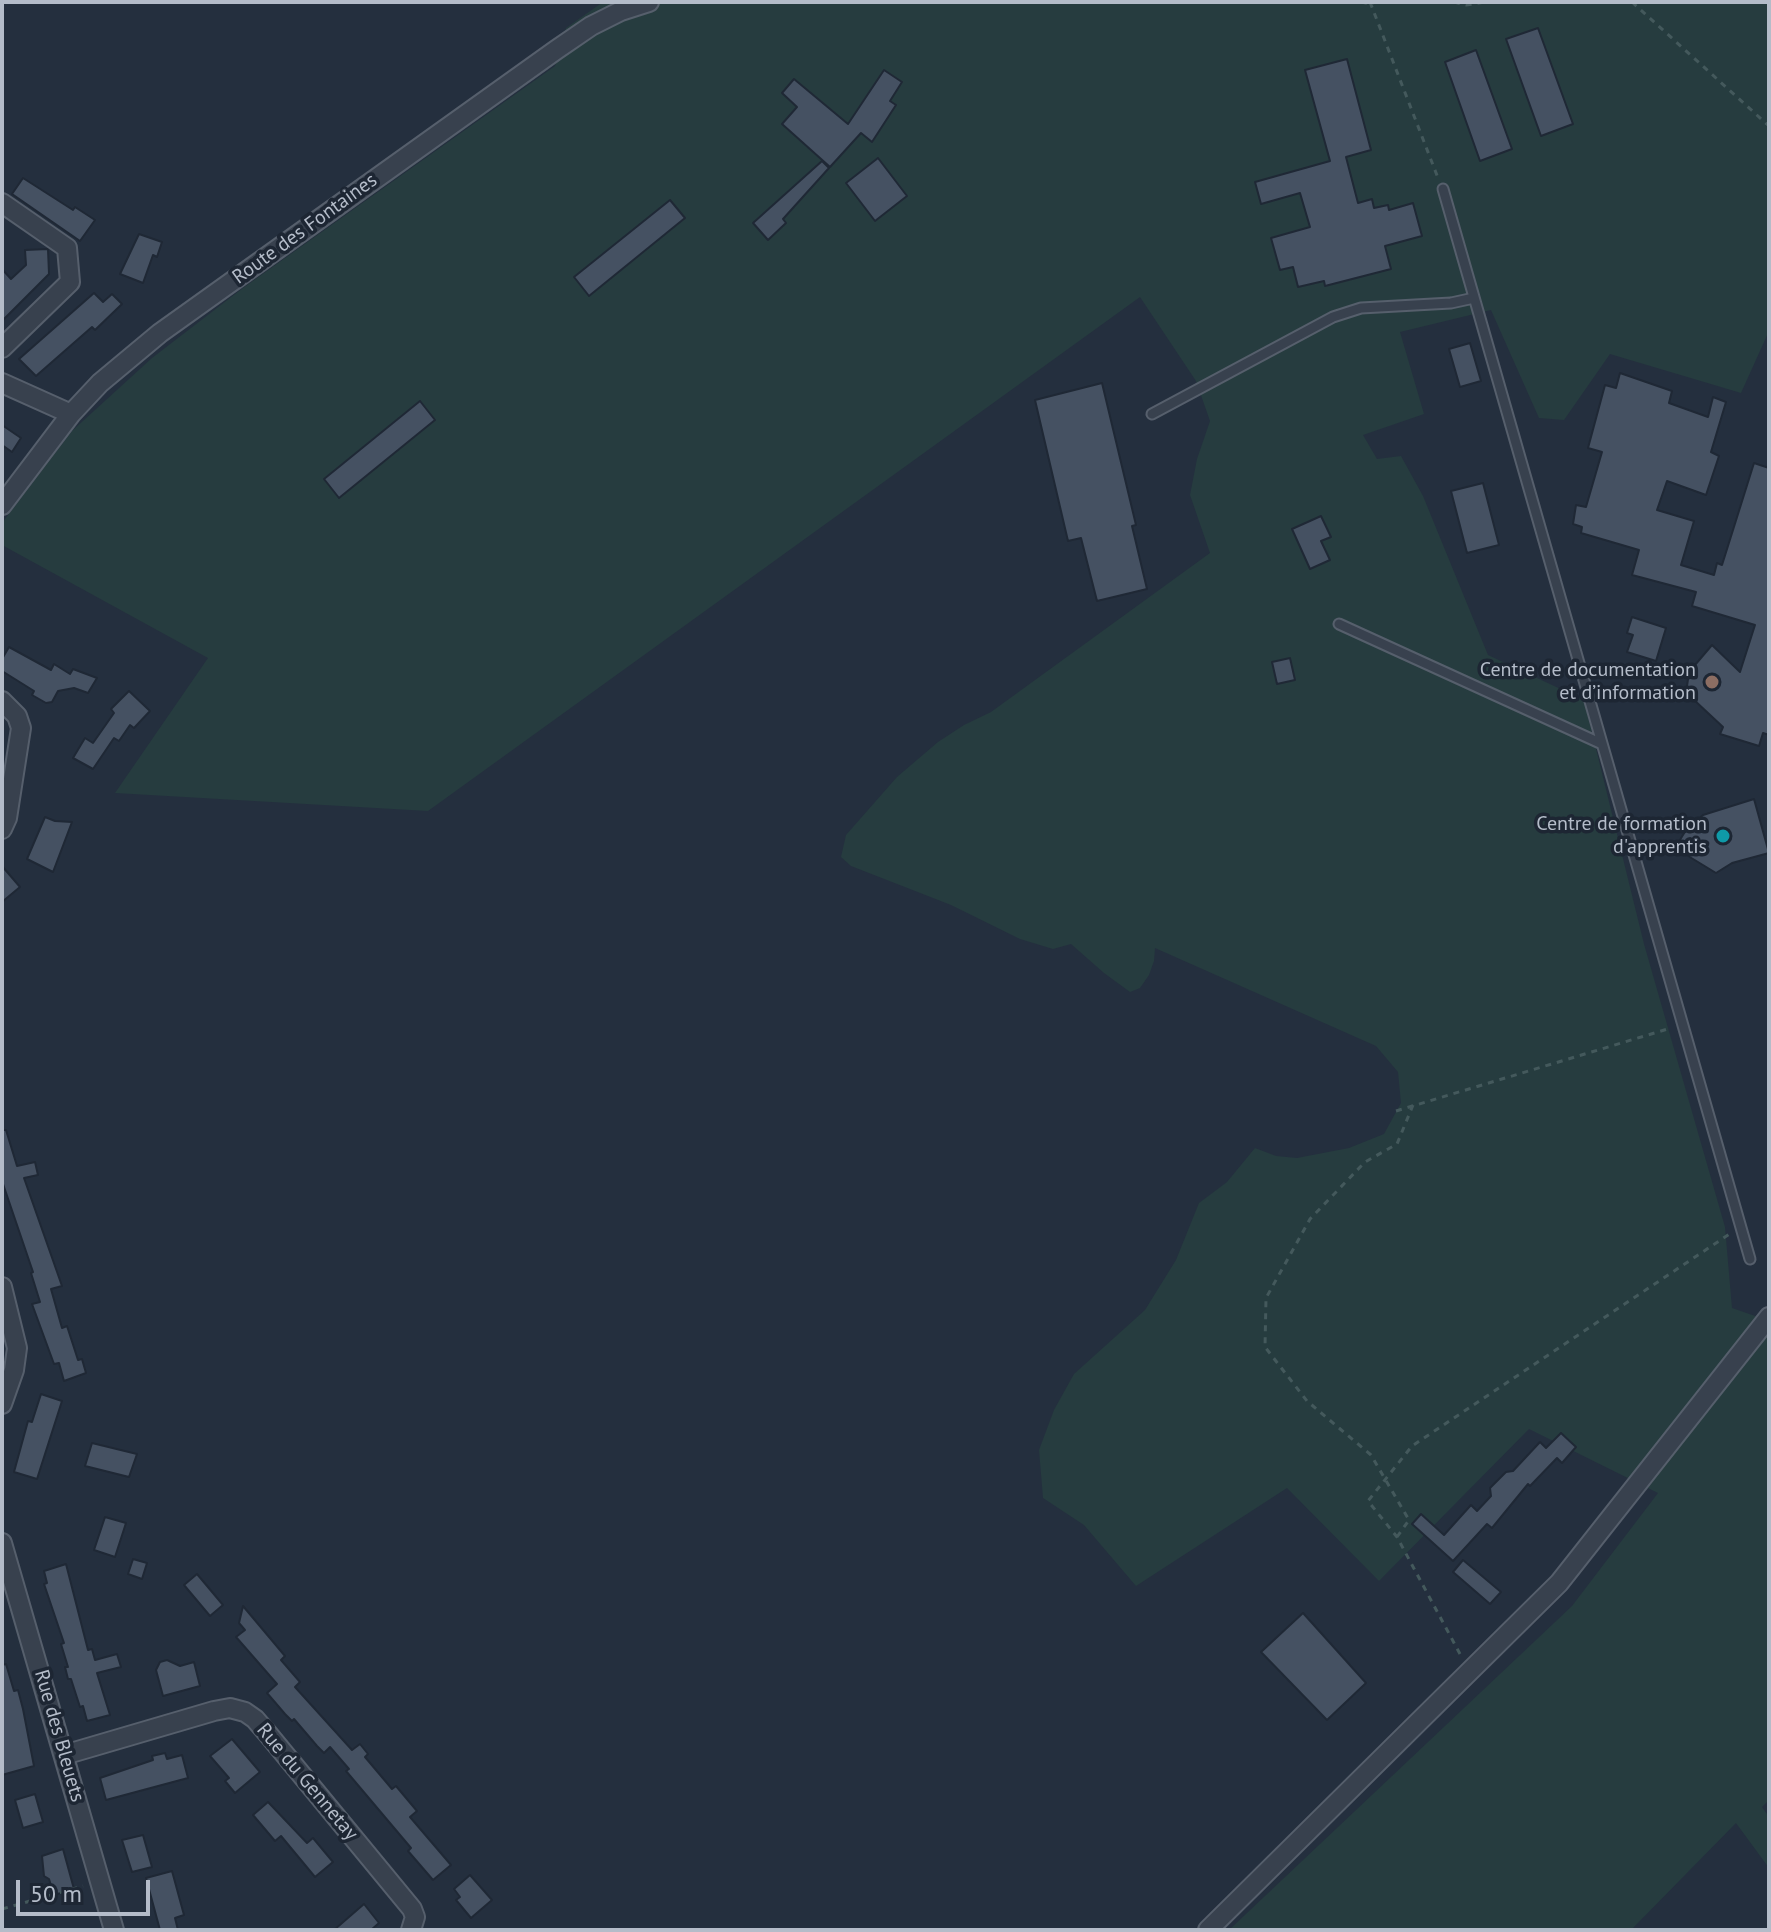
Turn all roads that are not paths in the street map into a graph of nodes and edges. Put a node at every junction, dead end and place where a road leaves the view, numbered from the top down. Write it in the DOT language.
graph roads {
  1 [pos="649,2"];
  2 [pos="1443,189"];
  3 [pos="2,203"];
  4 [pos="1474,298"];
  5 [pos="2,348"];
  6 [pos="2,383"];
  7 [pos="71,414"];
  8 [pos="1152,414"];
  9 [pos="2,505"];
  10 [pos="1339,624"];
  11 [pos="2,701"];
  12 [pos="1602,744"];
  13 [pos="2,829"];
  14 [pos="1750,1259"];
  15 [pos="2,1287"];
  16 [pos="1768,1318"];
  17 [pos="2,1404"];
  18 [pos="2,1543"];
  19 [pos="64,1755"];
  20 [pos="114,1930"];
  21 [pos="411,1930"];
  22 [pos="1208,1930"];
  1 -- 7 [label="street, Route des Fontaines"];
  2 -- 4 [label="lane"];
  3 -- 5 [label="street"];
  4 -- 8 [label="lane"];
  4 -- 12 [label="lane"];
  6 -- 7 [label="street"];
  7 -- 9 [label="street, Route des Fontaines"];
  10 -- 12 [label="lane"];
  11 -- 13 [label="street"];
  12 -- 14 [label="lane"];
  15 -- 17 [label="street"];
  16 -- 22 [label="street"];
  18 -- 19 [label="street, Rue des Bleuets"];
  19 -- 20 [label="street, Rue des Bleuets"];
  19 -- 21 [label="street, Rue du Gennetay"];
}
